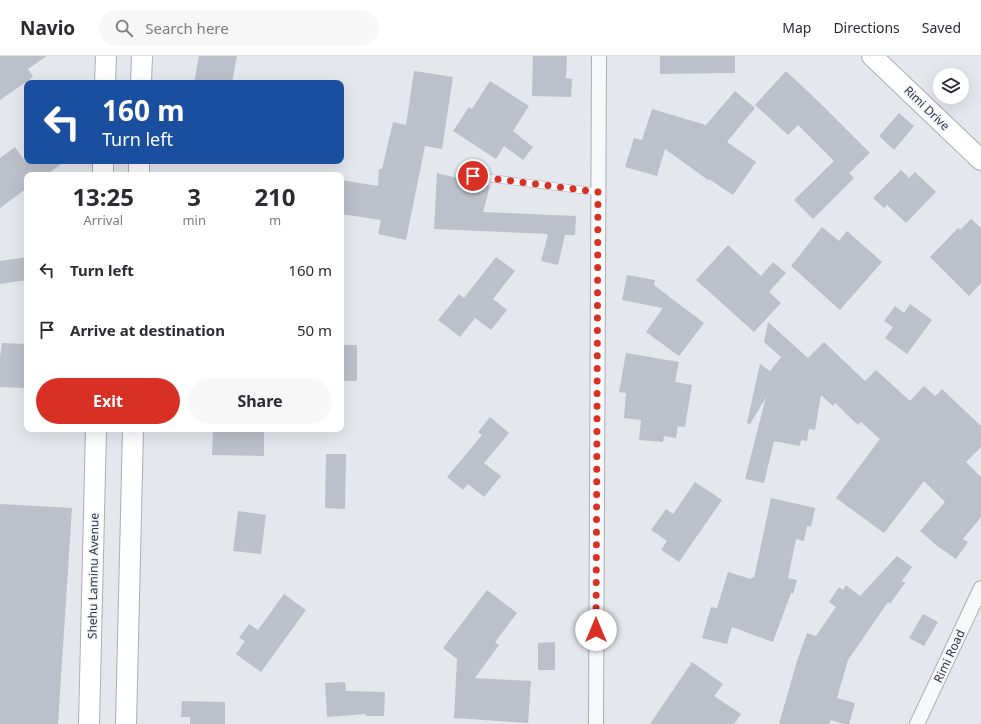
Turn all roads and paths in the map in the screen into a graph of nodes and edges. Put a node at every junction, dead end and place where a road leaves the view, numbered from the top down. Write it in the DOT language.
graph roads {
  1 [pos="106,56"];
  2 [pos="142,56"];
  3 [pos="599,56"];
  4 [pos="872,56"];
  5 [pos="105,80"];
  6 [pos="141,80"];
  7 [pos="981,160"];
  8 [pos="473,176"];
  9 [pos="598,192"];
  10 [pos="96,432"];
  11 [pos="133,432"];
  12 [pos="981,588"];
  13 [pos="89,724"];
  14 [pos="126,724"];
  15 [pos="596,724"];
  16 [pos="917,724"];
  1 -- 5 [label="street"];
  2 -- 6 [label="street"];
  3 -- 9 [label="street"];
  4 -- 7 [label="street, Rimi Drive"];
  8 -- 9 [label="lane"];
  9 -- 15 [label="street"];
  10 -- 13 [label="street, Shehu Laminu Avenue"];
  11 -- 14 [label="street"];
  12 -- 16 [label="street, Rimi Road"];
}
